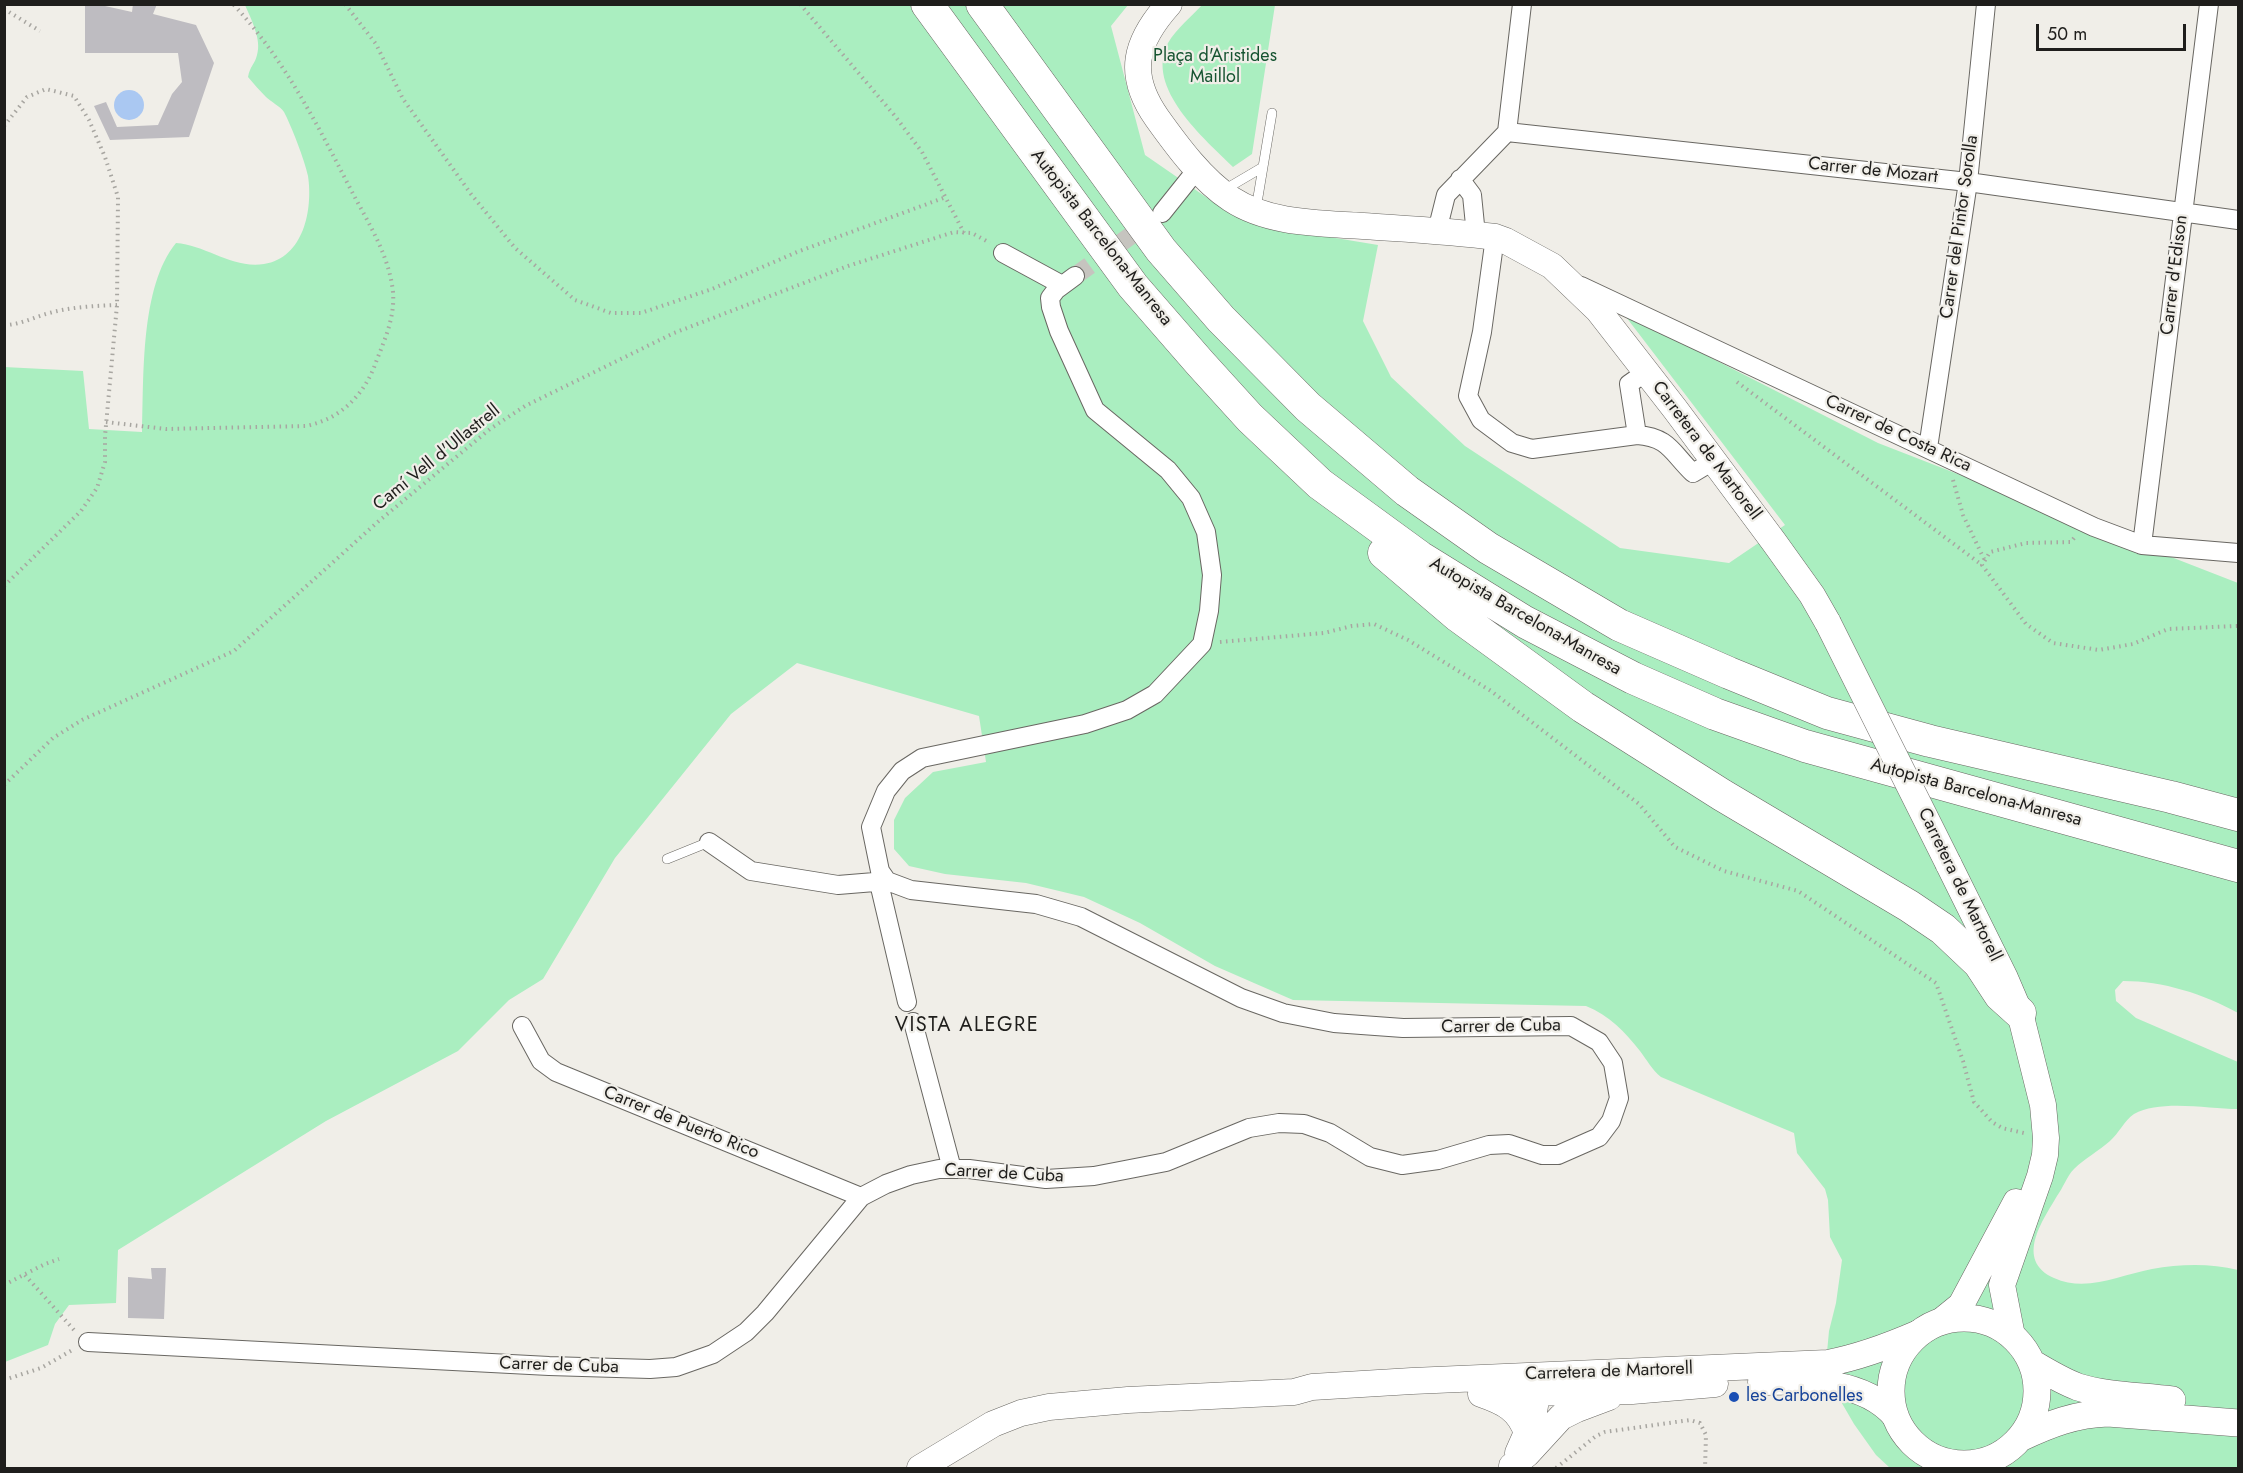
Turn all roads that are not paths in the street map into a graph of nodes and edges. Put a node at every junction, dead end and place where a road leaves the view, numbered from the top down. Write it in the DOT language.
graph roads {
  1 [pos="927,4"];
  2 [pos="982,4"];
  3 [pos="1169,4"];
  4 [pos="1522,4"];
  5 [pos="1986,4"];
  6 [pos="2209,4"];
  7 [pos="1272,113"];
  8 [pos="1508,132"];
  9 [pos="1263,167"];
  10 [pos="1198,168"];
  11 [pos="1461,179"];
  12 [pos="1968,182"];
  13 [pos="1222,191"];
  14 [pos="1256,211"];
  15 [pos="1162,213"];
  16 [pos="2183,213"];
  17 [pos="2238,220"];
  18 [pos="1437,231"];
  19 [pos="1486,236"];
  20 [pos="1003,253"];
  21 [pos="1568,279"];
  22 [pos="1646,372"];
  23 [pos="1636,435"];
  24 [pos="1928,448"];
  25 [pos="1713,461"];
  26 [pos="1320,484"];
  27 [pos="2142,545"];
  28 [pos="2238,553"];
  29 [pos="2238,815"];
  30 [pos="709,842"];
  31 [pos="667,859"];
  32 [pos="2238,866"];
  33 [pos="883,882"];
  34 [pos="907,1002"];
  35 [pos="2020,1013"];
  36 [pos="913,1022"];
  37 [pos="522,1026"];
  38 [pos="952,1169"];
  39 [pos="2040,1176"];
  40 [pos="861,1197"];
  41 [pos="1930,1327"];
  42 [pos="2012,1336"];
  43 [pos="88,1342"];
  44 [pos="2032,1363"];
  45 [pos="1585,1372"];
  46 [pos="1632,1391"];
  47 [pos="1294,1392"];
  48 [pos="1537,1392"];
  49 [pos="1481,1394"];
  50 [pos="2238,1406"];
  51 [pos="1895,1416"];
  52 [pos="2238,1422"];
  53 [pos="1527,1433"];
  54 [pos="2020,1438"];
  55 [pos="1511,1467"];
  56 [pos="920,1468"];
  1 -- 26 [label="highway, Autopista Barcelona-Manresa"];
  2 -- 29 [label="highway"];
  3 -- 10 [label="main road, Carretera de Martorell"];
  4 -- 8 [label="street"];
  5 -- 12 [label="street, Carrer del Pintor Sorolla"];
  6 -- 16 [label="street, Carrer d'Edison"];
  7 -- 9 [label="lane"];
  8 -- 11 [label="street"];
  8 -- 12 [label="street, Carrer de Mozart"];
  9 -- 13 [label="lane"];
  9 -- 14 [label="lane"];
  10 -- 13 [label="main road, Carretera de Martorell"];
  10 -- 15 [label="street"];
  11 -- 18 [label="street"];
  11 -- 19 [label="street"];
  12 -- 16 [label="street, Carrer de Mozart"];
  12 -- 24 [label="street, Carrer del Pintor Sorolla"];
  13 -- 14 [label="main road, Carretera de Martorell"];
  14 -- 18 [label="main road, Carretera de Martorell"];
  16 -- 17 [label="street, Carrer de Mozart"];
  16 -- 27 [label="street, Carrer d'Edison"];
  18 -- 19 [label="main road, Carretera de Martorell"];
  19 -- 21 [label="main road, Carretera de Martorell"];
  19 -- 23 [label="street"];
  20 -- 33 [label="street"];
  21 -- 22 [label="main road, Carretera de Martorell"];
  21 -- 24 [label="street, Carrer de Costa Rica"];
  22 -- 23 [label="street"];
  22 -- 25 [label="main road, Carretera de Martorell"];
  23 -- 25 [label="street"];
  24 -- 27 [label="street, Carrer de Costa Rica"];
  25 -- 35 [label="main road, Carretera de Martorell, bridge"];
  26 -- 32 [label="highway, Autopista Barcelona-Manresa"];
  26 -- 35 [label="highway"];
  27 -- 28 [label="street, Carrer de Costa Rica"];
  30 -- 31 [label="lane"];
  30 -- 33 [label="street"];
  33 -- 34 [label="street"];
  33 -- 38 [label="street, Carrer de Cuba"];
  35 -- 39 [label="main road, Carretera de Martorell"];
  36 -- 38 [label="street"];
  37 -- 40 [label="street, Carrer de Puerto Rico"];
  38 -- 40 [label="street, Carrer de Cuba"];
  39 -- 41 [label="main road, Carretera de Martorell"];
  39 -- 42 [label="main road, Carretera de Martorell"];
  40 -- 43 [label="street, Carrer de Cuba"];
  41 -- 42 [label="main road"];
  41 -- 45 [label="main road, Carretera de Martorell"];
  41 -- 51 [label="main road"];
  42 -- 44 [label="main road"];
  44 -- 50 [label="main road"];
  44 -- 54 [label="main road"];
  45 -- 47 [label="main road, Carretera de Martorell"];
  45 -- 48 [label="main road"];
  46 -- 48 [label="main road, Carretera de Martorell"];
  46 -- 51 [label="main road, Carretera de Martorell"];
  46 -- 55 [label="main road"];
  47 -- 49 [label="main road, Carretera de Martorell"];
  47 -- 56 [label="main road, Carretera de Martorell"];
  48 -- 49 [label="main road, Carretera de Martorell"];
  48 -- 53 [label="main road"];
  49 -- 53 [label="main road"];
  51 -- 54 [label="main road"];
  52 -- 54 [label="main road"];
  53 -- 55 [label="main road"];
}
